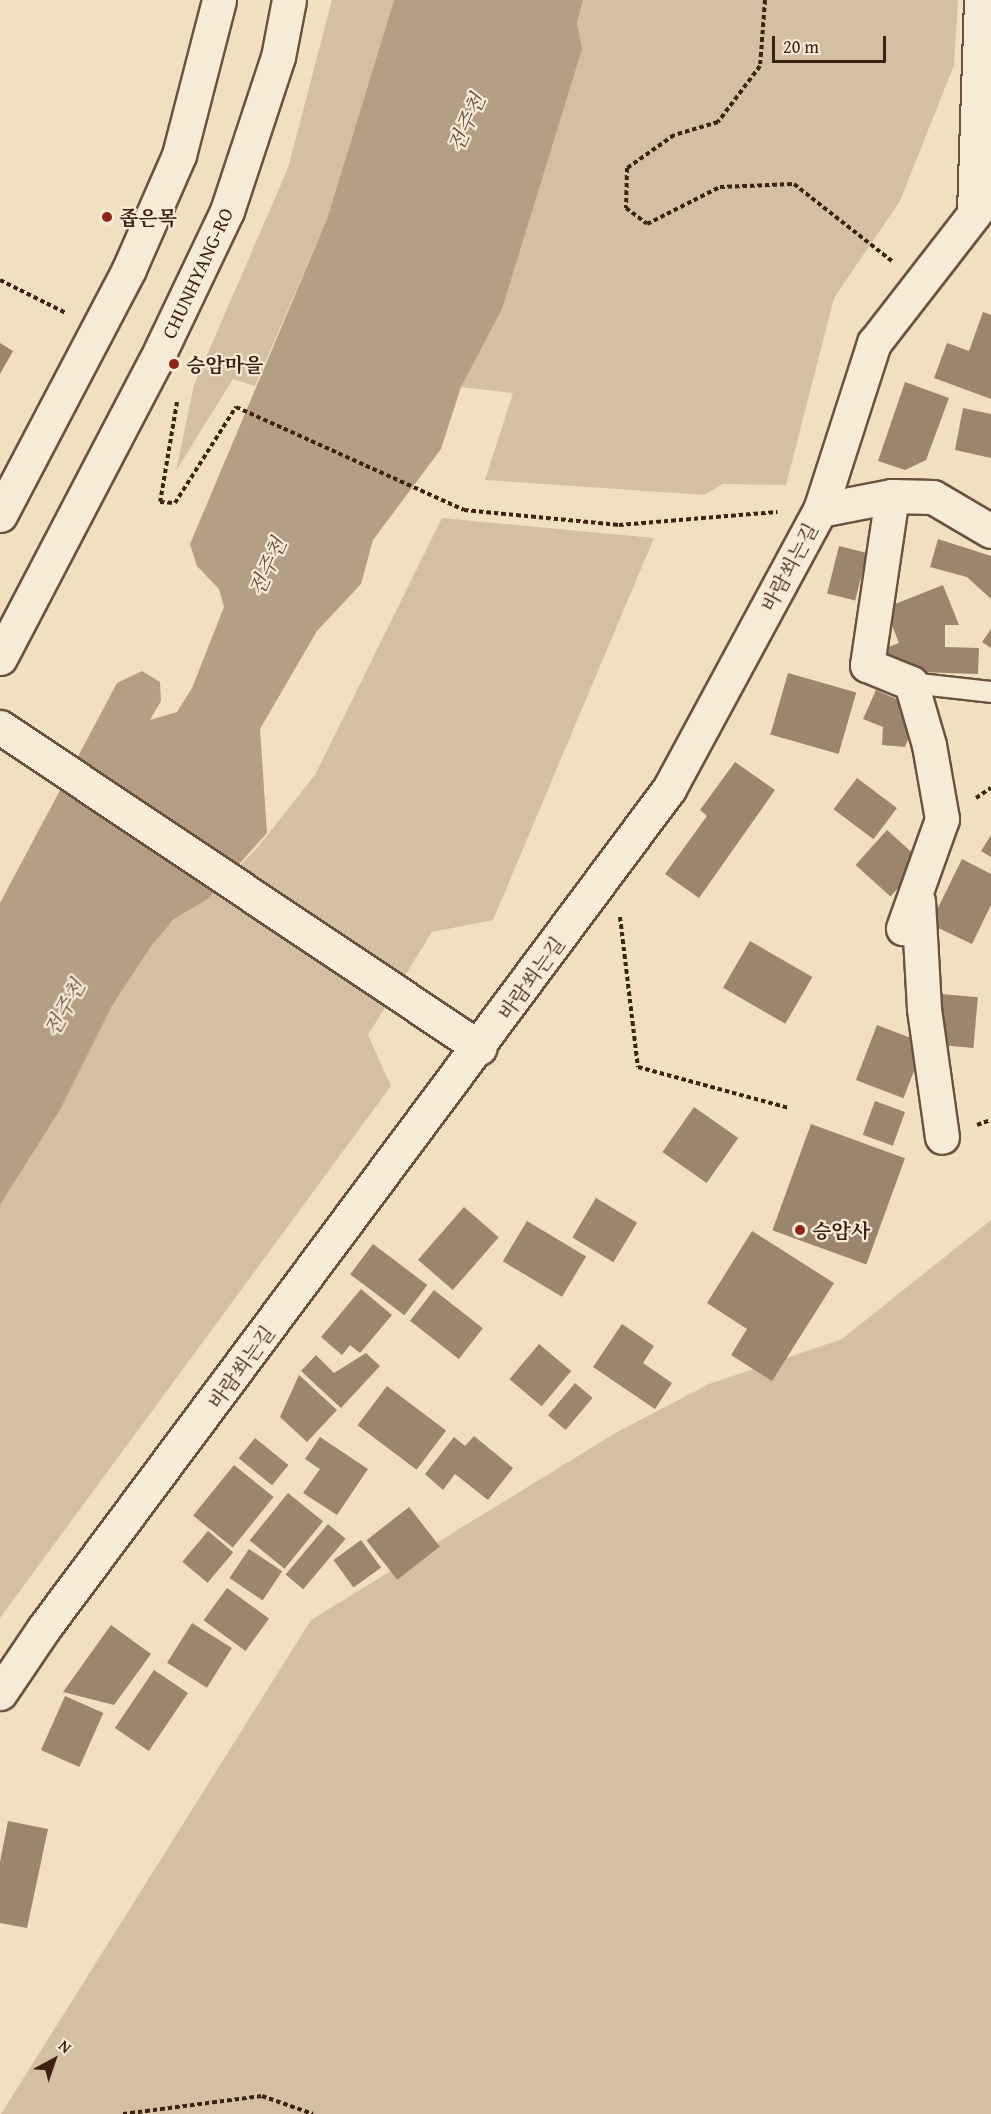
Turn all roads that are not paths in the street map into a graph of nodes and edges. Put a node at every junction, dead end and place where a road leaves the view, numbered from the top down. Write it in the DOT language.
graph roads {
  1 [pos="219,0"];
  2 [pos="289,0"];
  3 [pos="981,0"];
  4 [pos="991,174"];
  5 [pos="982,202"];
  6 [pos="891,496"];
  7 [pos="820,510"];
  8 [pos="0,515"];
  9 [pos="991,531"];
  10 [pos="0,658"];
  11 [pos="911,683"];
  12 [pos="991,692"];
  13 [pos="9,734"];
  14 [pos="917,890"];
  15 [pos="903,928"];
  16 [pos="480,1048"];
  17 [pos="942,1137"];
  18 [pos="0,1693"];
  1 -- 8 [label="street"];
  2 -- 10 [label="street, CHUNHYANG-RO"];
  3 -- 5 [label="street"];
  4 -- 5 [label="lane"];
  5 -- 7 [label="street, 바람쐬는길"];
  6 -- 7 [label="street"];
  6 -- 9 [label="street"];
  6 -- 11 [label="street"];
  7 -- 16 [label="street, 바람쐬는길"];
  11 -- 12 [label="lane"];
  11 -- 14 [label="street"];
  13 -- 16 [label="street"];
  14 -- 15 [label="street"];
  14 -- 17 [label="street"];
  16 -- 18 [label="street, 바람쐬는길"];
}
